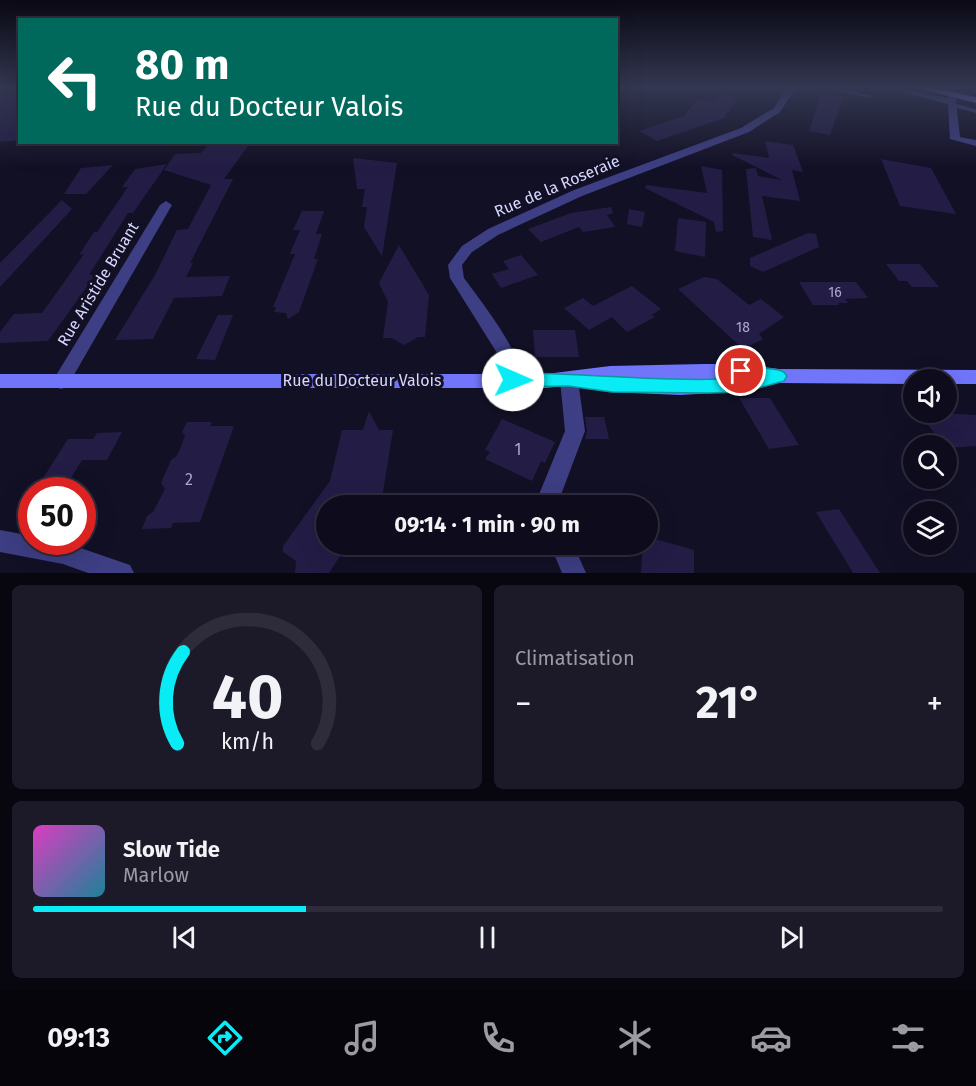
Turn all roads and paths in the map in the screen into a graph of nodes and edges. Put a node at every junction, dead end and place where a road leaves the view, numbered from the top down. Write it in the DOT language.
graph roads {
  1 [pos="769,115"];
  2 [pos="953,115"];
  3 [pos="976,143"];
  4 [pos="166,205"];
  5 [pos="976,377"];
  6 [pos="513,380"];
  7 [pos="568,380"];
  8 [pos="0,381"];
  9 [pos="62,382"];
  10 [pos="551,495"];
  11 [pos="0,541"];
  12 [pos="566,555"];
  13 [pos="123,573"];
  14 [pos="574,573"];
  1 -- 6 [label="street, Rue de la Roseraie"];
  2 -- 3 [label="street"];
  4 -- 9 [label="street, Rue Aristide Bruant"];
  5 -- 7 [label="main road, Rue du Docteur Valois"];
  6 -- 7 [label="main road, Rue du Docteur Valois"];
  6 -- 9 [label="main road, Rue du Docteur Valois"];
  7 -- 10 [label="street"];
  8 -- 9 [label="main road, Rue du Docteur Valois"];
  11 -- 13 [label="street"];
  12 -- 14 [label="street"];
}
